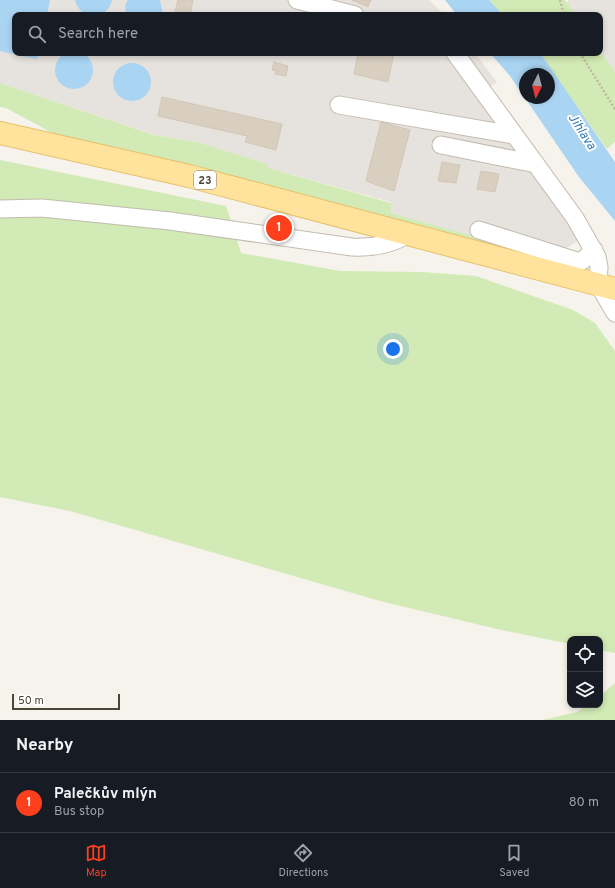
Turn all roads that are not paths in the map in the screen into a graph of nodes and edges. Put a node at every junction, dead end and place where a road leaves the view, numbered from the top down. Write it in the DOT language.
graph roads {
  1 [pos="297,0"];
  2 [pos="343,12"];
  3 [pos="457,56"];
  4 [pos="339,105"];
  5 [pos="0,133"];
  6 [pos="514,135"];
  7 [pos="440,144"];
  8 [pos="536,164"];
  9 [pos="0,209"];
  10 [pos="478,230"];
  11 [pos="409,234"];
  12 [pos="594,250"];
  13 [pos="606,287"];
  14 [pos="615,313"];
  1 -- 2 [label="street"];
  3 -- 6 [label="street"];
  4 -- 6 [label="street"];
  5 -- 11 [label="main road, 23"];
  6 -- 8 [label="street"];
  7 -- 8 [label="street"];
  8 -- 12 [label="street"];
  9 -- 11 [label="street"];
  10 -- 12 [label="street"];
  11 -- 13 [label="main road, 23"];
  12 -- 13 [label="street"];
  13 -- 14 [label="street"];
}
